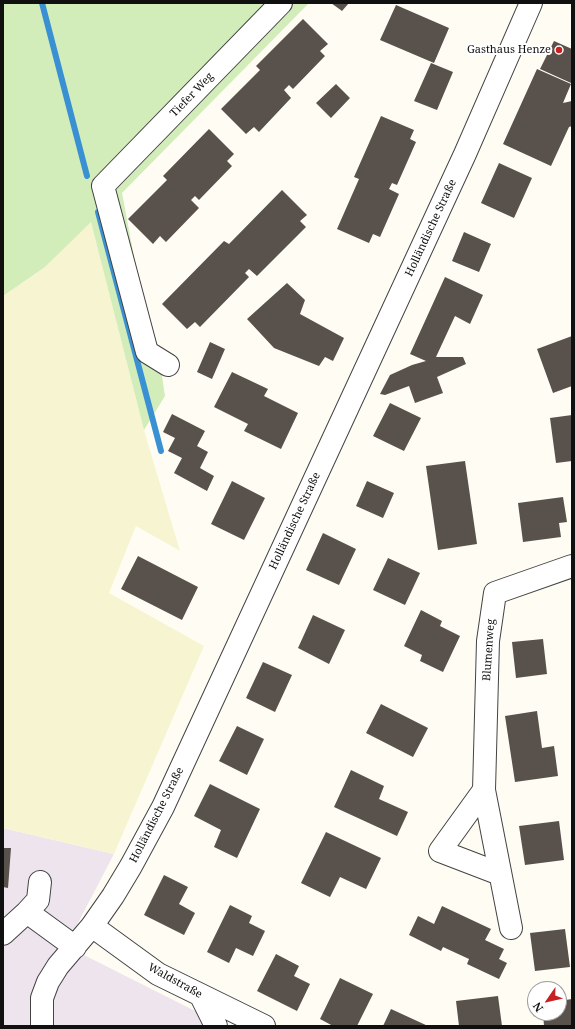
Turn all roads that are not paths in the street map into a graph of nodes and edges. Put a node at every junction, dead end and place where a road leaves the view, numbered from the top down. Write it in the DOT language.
graph roads {
  1 [pos="281,3"];
  2 [pos="531,3"];
  3 [pos="168,365"];
  4 [pos="572,566"];
  5 [pos="484,790"];
  6 [pos="500,874"];
  7 [pos="40,882"];
  8 [pos="27,912"];
  9 [pos="92,926"];
  10 [pos="511,928"];
  11 [pos="3,934"];
  12 [pos="75,947"];
  13 [pos="201,996"];
  14 [pos="42,1026"];
  15 [pos="216,1026"];
  16 [pos="264,1026"];
  1 -- 3 [label="street, Tiefer Weg"];
  2 -- 9 [label="street, Holländische Straße"];
  4 -- 5 [label="street, Blumenweg"];
  5 -- 6 [label="street, Blumenweg"];
  5 -- 6 [label="street"];
  6 -- 10 [label="street, Blumenweg"];
  7 -- 8 [label="street"];
  8 -- 11 [label="street"];
  8 -- 12 [label="street"];
  9 -- 12 [label="street, Holländische Straße"];
  9 -- 13 [label="street, Waldstraße"];
  12 -- 14 [label="street, Holländische Straße"];
  13 -- 15 [label="street"];
  13 -- 16 [label="street, Waldstraße"];
}
